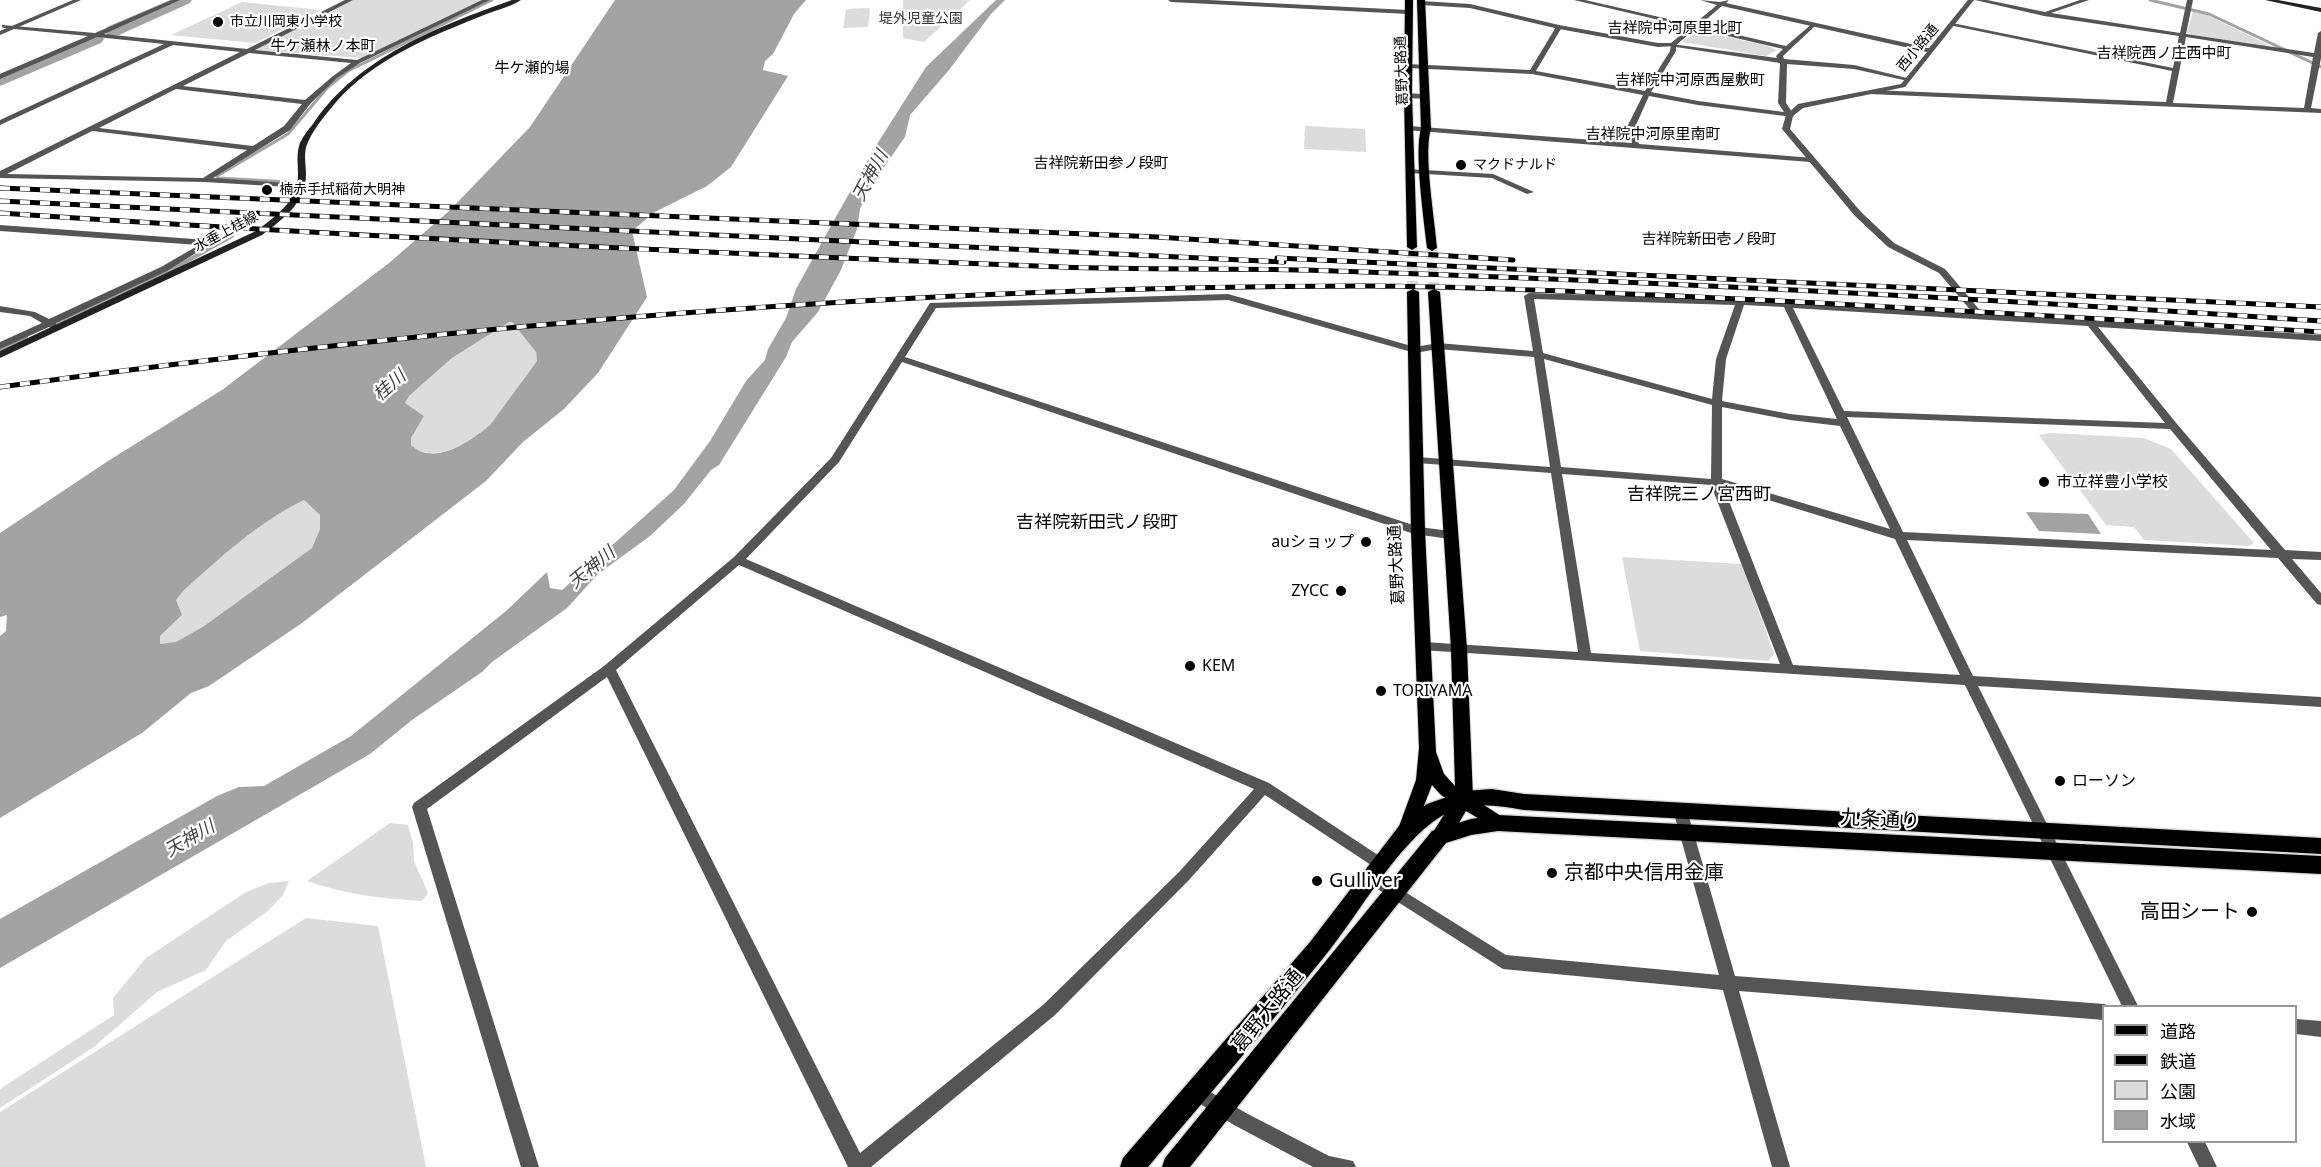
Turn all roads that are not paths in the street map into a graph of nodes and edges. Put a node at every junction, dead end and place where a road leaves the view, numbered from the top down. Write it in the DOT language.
graph roads {
  1 [pos="66,0"];
  2 [pos="78,0"];
  3 [pos="177,0"];
  4 [pos="350,0"];
  5 [pos="487,0"];
  6 [pos="518,0"];
  7 [pos="1171,0"];
  8 [pos="1408,0"];
  9 [pos="1479,0"];
  10 [pos="1576,0"];
  11 [pos="1703,0"];
  12 [pos="1971,0"];
  13 [pos="1978,0"];
  14 [pos="2086,0"];
  15 [pos="2268,0"];
  16 [pos="1230,1"];
  17 [pos="1421,1"];
  18 [pos="1724,2"];
  19 [pos="2188,5"];
  20 [pos="1470,6"];
  21 [pos="2321,10"];
  22 [pos="1408,12"];
  23 [pos="2044,14"];
  24 [pos="1813,24"];
  25 [pos="1952,25"];
  26 [pos="14,27"];
  27 [pos="1559,27"];
  28 [pos="1692,27"];
  29 [pos="1,29"];
  30 [pos="2321,33"];
  31 [pos="96,35"];
  32 [pos="2184,35"];
  33 [pos="1408,39"];
  34 [pos="1422,40"];
  35 [pos="172,43"];
  36 [pos="1673,45"];
  37 [pos="1786,48"];
  38 [pos="246,51"];
  39 [pos="1932,51"];
  40 [pos="2317,60"];
  41 [pos="1781,61"];
  42 [pos="358,62"];
  43 [pos="1408,66"];
  44 [pos="1423,67"];
  45 [pos="2175,70"];
  46 [pos="1532,72"];
  47 [pos="0,78"];
  48 [pos="1908,79"];
  49 [pos="175,87"];
  50 [pos="1872,92"];
  51 [pos="1647,93"];
  52 [pos="1408,95"];
  53 [pos="1424,96"];
  54 [pos="307,102"];
  55 [pos="2169,103"];
  56 [pos="2307,109"];
  57 [pos="2321,111"];
  58 [pos="1790,115"];
  59 [pos="0,123"];
  60 [pos="92,128"];
  61 [pos="1409,128"];
  62 [pos="1426,129"];
  63 [pos="1636,146"];
  64 [pos="256,148"];
  65 [pos="1810,160"];
  66 [pos="1410,171"];
  67 [pos="1425,172"];
  68 [pos="0,175"];
  69 [pos="205,180"];
  70 [pos="294,186"];
  71 [pos="1530,192"];
  72 [pos="0,228"];
  73 [pos="1412,247"];
  74 [pos="1432,248"];
  75 [pos="1413,292"];
  76 [pos="1434,292"];
  77 [pos="1740,302"];
  78 [pos="1787,305"];
  79 [pos="0,309"];
  80 [pos="1981,317"];
  81 [pos="2091,324"];
  82 [pos="55,325"];
  83 [pos="2321,339"];
  84 [pos="0,346"];
  85 [pos="1438,346"];
  86 [pos="1415,350"];
  87 [pos="1537,354"];
  88 [pos="0,355"];
  89 [pos="899,358"];
  90 [pos="1717,403"];
  91 [pos="1842,419"];
  92 [pos="2173,426"];
  93 [pos="1417,460"];
  94 [pos="1446,462"];
  95 [pos="1558,472"];
  96 [pos="1716,483"];
  97 [pos="1418,531"];
  98 [pos="1450,535"];
  99 [pos="1899,536"];
  100 [pos="2282,554"];
  101 [pos="2321,556"];
  102 [pos="738,560"];
  103 [pos="2321,601"];
  104 [pos="1424,647"];
  105 [pos="1459,649"];
  106 [pos="1585,657"];
  107 [pos="609,669"];
  108 [pos="1788,669"];
  109 [pos="1969,680"];
  110 [pos="2321,702"];
  111 [pos="1428,748"];
  112 [pos="1264,787"];
  113 [pos="1464,799"];
  114 [pos="1680,810"];
  115 [pos="1498,823"];
  116 [pos="2041,829"];
  117 [pos="1406,832"];
  118 [pos="1687,833"];
  119 [pos="1439,837"];
  120 [pos="2321,846"];
  121 [pos="2052,851"];
  122 [pos="2321,866"];
  123 [pos="1378,872"];
  124 [pos="1394,892"];
  125 [pos="1731,983"];
  126 [pos="2129,1005"];
  127 [pos="2102,1012"];
  128 [pos="2297,1027"];
  129 [pos="2321,1029"];
  130 [pos="1195,1091"];
  131 [pos="1222,1108"];
  132 [pos="2196,1143"];
  133 [pos="531,1167"];
  134 [pos="857,1167"];
  135 [pos="1132,1167"];
  136 [pos="1174,1167"];
  137 [pos="1347,1167"];
  138 [pos="1781,1167"];
  139 [pos="2208,1167"];
  1 -- 29 [label="street"];
  2 -- 26 [label="street"];
  3 -- 31 [label="street"];
  4 -- 38 [label="street"];
  5 -- 42 [label="street"];
  6 -- 70 [label="main road"];
  7 -- 16 [label="street"];
  8 -- 17 [label="street"];
  8 -- 22 [label="main road, 葛野大路通"];
  9 -- 20 [label="street"];
  10 -- 28 [label="street"];
  11 -- 18 [label="street"];
  12 -- 25 [label="street, 西小路通"];
  13 -- 23 [label="street"];
  14 -- 23 [label="street"];
  15 -- 21 [label="main road"];
  16 -- 22 [label="street"];
  17 -- 20 [label="street"];
  17 -- 34 [label="main road, 葛野大路通"];
  18 -- 24 [label="street"];
  18 -- 28 [label="street"];
  19 -- 32 [label="street"];
  20 -- 27 [label="street"];
  22 -- 33 [label="main road, 葛野大路通"];
  23 -- 32 [label="street"];
  24 -- 37 [label="street"];
  24 -- 39 [label="street"];
  25 -- 39 [label="street, 西小路通"];
  25 -- 45 [label="street"];
  26 -- 29 [label="street"];
  26 -- 31 [label="street"];
  27 -- 36 [label="street"];
  27 -- 46 [label="street"];
  28 -- 36 [label="street"];
  28 -- 37 [label="street"];
  30 -- 40 [label="street"];
  31 -- 35 [label="street"];
  31 -- 47 [label="street"];
  32 -- 40 [label="street"];
  32 -- 45 [label="street"];
  33 -- 34 [label="street"];
  33 -- 43 [label="main road, 葛野大路通"];
  34 -- 44 [label="main road, 葛野大路通"];
  35 -- 38 [label="street"];
  35 -- 59 [label="street"];
  36 -- 41 [label="street"];
  36 -- 51 [label="street"];
  37 -- 41 [label="street"];
  38 -- 42 [label="street"];
  38 -- 49 [label="street"];
  39 -- 48 [label="street, 西小路通"];
  40 -- 56 [label="street"];
  41 -- 48 [label="street"];
  41 -- 58 [label="street"];
  42 -- 54 [label="street"];
  43 -- 44 [label="street"];
  43 -- 52 [label="main road, 葛野大路通"];
  44 -- 46 [label="street"];
  44 -- 53 [label="main road, 葛野大路通"];
  45 -- 55 [label="street"];
  46 -- 51 [label="street"];
  48 -- 50 [label="street, 西小路通"];
  49 -- 54 [label="street"];
  49 -- 60 [label="street"];
  50 -- 55 [label="street"];
  50 -- 58 [label="street"];
  51 -- 58 [label="street"];
  51 -- 63 [label="street"];
  52 -- 53 [label="street"];
  52 -- 61 [label="main road, 葛野大路通"];
  53 -- 62 [label="main road, 葛野大路通"];
  54 -- 64 [label="street"];
  55 -- 56 [label="street"];
  56 -- 57 [label="street"];
  58 -- 65 [label="street"];
  60 -- 64 [label="street"];
  60 -- 68 [label="street"];
  61 -- 62 [label="street"];
  61 -- 66 [label="main road, 葛野大路通"];
  62 -- 63 [label="street"];
  62 -- 67 [label="main road, 葛野大路通"];
  63 -- 65 [label="street"];
  64 -- 69 [label="street"];
  65 -- 80 [label="street"];
  66 -- 67 [label="street"];
  66 -- 73 [label="main road, 葛野大路通"];
  67 -- 71 [label="street"];
  67 -- 74 [label="main road, 葛野大路通"];
  68 -- 69 [label="street"];
  69 -- 70 [label="street"];
  70 -- 82 [label="main road, 水垂上桂線"];
  72 -- 82 [label="street"];
  75 -- 86 [label="main road, 葛野大路通"];
  76 -- 85 [label="main road"];
  77 -- 78 [label="street"];
  77 -- 87 [label="street"];
  77 -- 90 [label="street"];
  78 -- 80 [label="street"];
  78 -- 91 [label="street"];
  79 -- 82 [label="street"];
  80 -- 81 [label="street"];
  81 -- 83 [label="street"];
  81 -- 92 [label="street"];
  82 -- 84 [label="street"];
  82 -- 88 [label="main road, 水垂上桂線"];
  85 -- 86 [label="street"];
  85 -- 87 [label="street"];
  85 -- 94 [label="main road"];
  86 -- 89 [label="street"];
  86 -- 93 [label="main road, 葛野大路通"];
  87 -- 90 [label="street"];
  87 -- 95 [label="street"];
  89 -- 97 [label="street"];
  89 -- 102 [label="street"];
  90 -- 91 [label="street"];
  90 -- 96 [label="street"];
  91 -- 92 [label="street"];
  91 -- 99 [label="street"];
  92 -- 100 [label="street"];
  93 -- 94 [label="street"];
  93 -- 97 [label="main road, 葛野大路通"];
  94 -- 95 [label="street"];
  94 -- 98 [label="main road"];
  95 -- 96 [label="street"];
  95 -- 106 [label="street"];
  96 -- 99 [label="street"];
  96 -- 108 [label="street"];
  97 -- 98 [label="street"];
  97 -- 104 [label="main road, 葛野大路通"];
  98 -- 105 [label="main road"];
  99 -- 100 [label="street"];
  99 -- 109 [label="street"];
  100 -- 101 [label="street"];
  100 -- 103 [label="street"];
  102 -- 107 [label="street"];
  102 -- 112 [label="street"];
  104 -- 105 [label="street"];
  104 -- 111 [label="main road, 葛野大路通"];
  105 -- 106 [label="street"];
  105 -- 113 [label="main road"];
  106 -- 108 [label="street"];
  107 -- 133 [label="street"];
  107 -- 134 [label="street"];
  108 -- 109 [label="street"];
  109 -- 110 [label="street"];
  109 -- 116 [label="street"];
  111 -- 113 [label="main road"];
  111 -- 117 [label="main road, 葛野大路通"];
  112 -- 123 [label="street"];
  112 -- 134 [label="street"];
  113 -- 114 [label="highway, 九条通り"];
  113 -- 115 [label="main road"];
  113 -- 117 [label="highway, 葛野大路通"];
  113 -- 119 [label="main road, 葛野大路通"];
  114 -- 116 [label="highway, 九条通り"];
  114 -- 118 [label="street"];
  115 -- 118 [label="highway, 九条通り"];
  115 -- 119 [label="highway, 九条通り"];
  116 -- 120 [label="highway, 九条通り"];
  116 -- 121 [label="street"];
  117 -- 123 [label="highway, 葛野大路通"];
  118 -- 121 [label="highway, 九条通り"];
  118 -- 125 [label="street"];
  119 -- 124 [label="highway, 葛野大路通"];
  121 -- 122 [label="highway, 九条通り"];
  121 -- 126 [label="street"];
  123 -- 124 [label="street"];
  123 -- 130 [label="highway, 葛野大路通"];
  124 -- 125 [label="street"];
  124 -- 131 [label="highway, 葛野大路通"];
  125 -- 127 [label="street"];
  125 -- 138 [label="street"];
  128 -- 129 [label="street"];
  130 -- 131 [label="street"];
  130 -- 135 [label="highway, 葛野大路通"];
  131 -- 136 [label="highway, 葛野大路通"];
  131 -- 137 [label="street"];
  132 -- 139 [label="street"];
}
